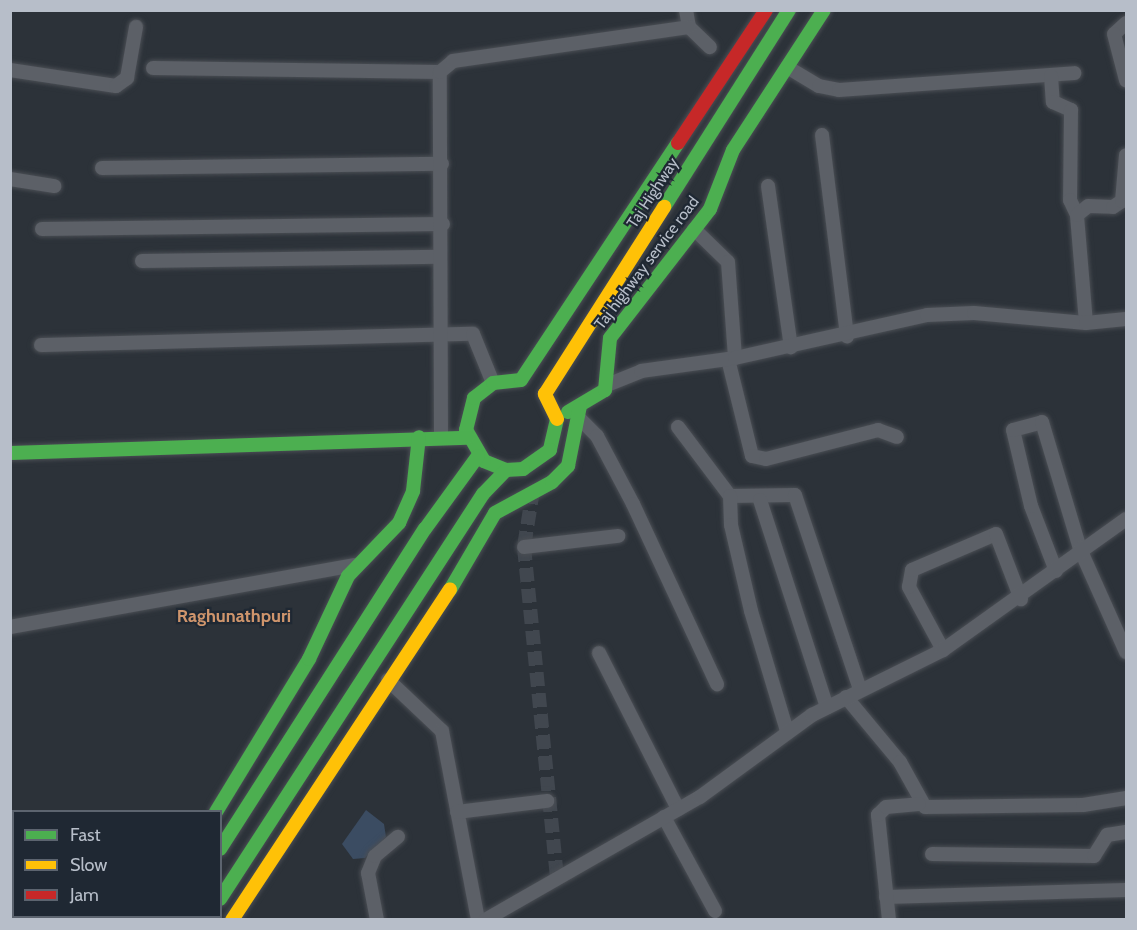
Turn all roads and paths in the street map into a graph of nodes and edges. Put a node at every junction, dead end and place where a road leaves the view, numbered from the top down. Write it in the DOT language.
graph roads {
  1 [pos="686,10"];
  2 [pos="766,10"];
  3 [pos="789,10"];
  4 [pos="824,10"];
  5 [pos="1126,23"];
  6 [pos="136,27"];
  7 [pos="689,27"];
  8 [pos="710,47"];
  9 [pos="788,67"];
  10 [pos="153,68"];
  11 [pos="10,70"];
  12 [pos="440,72"];
  13 [pos="1074,73"];
  14 [pos="1051,75"];
  15 [pos="1126,80"];
  16 [pos="822,135"];
  17 [pos="1126,155"];
  18 [pos="442,164"];
  19 [pos="102,168"];
  20 [pos="10,179"];
  21 [pos="54,186"];
  22 [pos="768,186"];
  23 [pos="1077,215"];
  24 [pos="443,224"];
  25 [pos="42,229"];
  26 [pos="694,229"];
  27 [pos="440,256"];
  28 [pos="142,261"];
  29 [pos="1126,319"];
  30 [pos="1086,323"];
  31 [pos="440,334"];
  32 [pos="847,336"];
  33 [pos="41,345"];
  34 [pos="791,347"];
  35 [pos="731,358"];
  36 [pos="493,383"];
  37 [pos="607,385"];
  38 [pos="579,411"];
  39 [pos="556,418"];
  40 [pos="678,427"];
  41 [pos="441,435"];
  42 [pos="419,437"];
  43 [pos="897,437"];
  44 [pos="468,438"];
  45 [pos="10,453"];
  46 [pos="478,456"];
  47 [pos="506,470"];
  48 [pos="730,496"];
  49 [pos="760,500"];
  50 [pos="432,519"];
  51 [pos="1126,519"];
  52 [pos="399,523"];
  53 [pos="618,536"];
  54 [pos="524,547"];
  55 [pos="1080,549"];
  56 [pos="355,565"];
  57 [pos="1056,571"];
  58 [pos="1022,599"];
  59 [pos="10,627"];
  60 [pos="943,650"];
  61 [pos="1126,652"];
  62 [pos="599,653"];
  63 [pos="388,680"];
  64 [pos="717,684"];
  65 [pos="860,690"];
  66 [pos="846,697"];
  67 [pos="827,707"];
  68 [pos="787,731"];
  69 [pos="1126,798"];
  70 [pos="548,801"];
  71 [pos="919,804"];
  72 [pos="678,809"];
  73 [pos="217,810"];
  74 [pos="457,812"];
  75 [pos="664,816"];
  76 [pos="1126,832"];
  77 [pos="398,837"];
  78 [pos="222,846"];
  79 [pos="932,854"];
  80 [pos="1126,890"];
  81 [pos="222,896"];
  82 [pos="886,897"];
  83 [pos="715,911"];
  84 [pos="232,920"];
  85 [pos="378,920"];
  86 [pos="478,920"];
  87 [pos="485,920"];
  88 [pos="889,920"];
  1 -- 7 [label="street"];
  2 -- 36 [label="main road"];
  3 -- 39 [label="main road, Taj Highway"];
  4 -- 9 [label="main road, Taj highway service road"];
  5 -- 15 [label="street"];
  6 -- 11 [label="street"];
  7 -- 8 [label="street"];
  7 -- 12 [label="street"];
  9 -- 14 [label="street"];
  9 -- 26 [label="main road, Taj highway service road"];
  10 -- 12 [label="street"];
  12 -- 18 [label="street"];
  13 -- 14 [label="street"];
  14 -- 23 [label="street"];
  16 -- 32 [label="street"];
  17 -- 23 [label="street"];
  18 -- 19 [label="street"];
  18 -- 24 [label="street"];
  20 -- 21 [label="street"];
  22 -- 34 [label="street"];
  23 -- 30 [label="street"];
  24 -- 25 [label="street"];
  24 -- 27 [label="street"];
  26 -- 35 [label="street"];
  26 -- 37 [label="main road, Taj highway service road"];
  27 -- 28 [label="street"];
  27 -- 31 [label="street"];
  29 -- 30 [label="street"];
  30 -- 32 [label="street"];
  31 -- 33 [label="street"];
  31 -- 36 [label="street"];
  31 -- 41 [label="street"];
  32 -- 34 [label="street"];
  34 -- 35 [label="street"];
  35 -- 37 [label="street"];
  35 -- 43 [label="street"];
  36 -- 44 [label="main road"];
  37 -- 38 [label="main road"];
  38 -- 39 [label="main road"];
  38 -- 63 [label="main road"];
  38 -- 64 [label="street"];
  39 -- 47 [label="main road"];
  40 -- 48 [label="street"];
  41 -- 42 [label="main road"];
  41 -- 44 [label="main road"];
  42 -- 45 [label="main road"];
  42 -- 52 [label="main road"];
  44 -- 46 [label="main road"];
  46 -- 47 [label="main road"];
  46 -- 50 [label="main road"];
  47 -- 81 [label="main road"];
  48 -- 49 [label="street"];
  48 -- 68 [label="street"];
  49 -- 65 [label="street"];
  49 -- 67 [label="street"];
  50 -- 52 [label="main road"];
  50 -- 78 [label="main road"];
  51 -- 55 [label="street"];
  52 -- 56 [label="main road"];
  53 -- 54 [label="street"];
  55 -- 57 [label="street"];
  55 -- 57 [label="street"];
  55 -- 61 [label="street"];
  56 -- 59 [label="street"];
  56 -- 73 [label="main road"];
  57 -- 58 [label="street"];
  58 -- 60 [label="street"];
  58 -- 60 [label="street"];
  60 -- 65 [label="street"];
  62 -- 72 [label="street"];
  63 -- 74 [label="street"];
  63 -- 84 [label="main road"];
  65 -- 66 [label="street"];
  66 -- 67 [label="street"];
  66 -- 71 [label="street"];
  67 -- 68 [label="street"];
  68 -- 72 [label="street"];
  69 -- 71 [label="street"];
  70 -- 74 [label="street"];
  71 -- 82 [label="street"];
  72 -- 75 [label="street"];
  74 -- 86 [label="street"];
  75 -- 83 [label="street"];
  75 -- 87 [label="street"];
  76 -- 79 [label="street"];
  77 -- 85 [label="street"];
  80 -- 82 [label="street"];
  82 -- 88 [label="street"];
}
